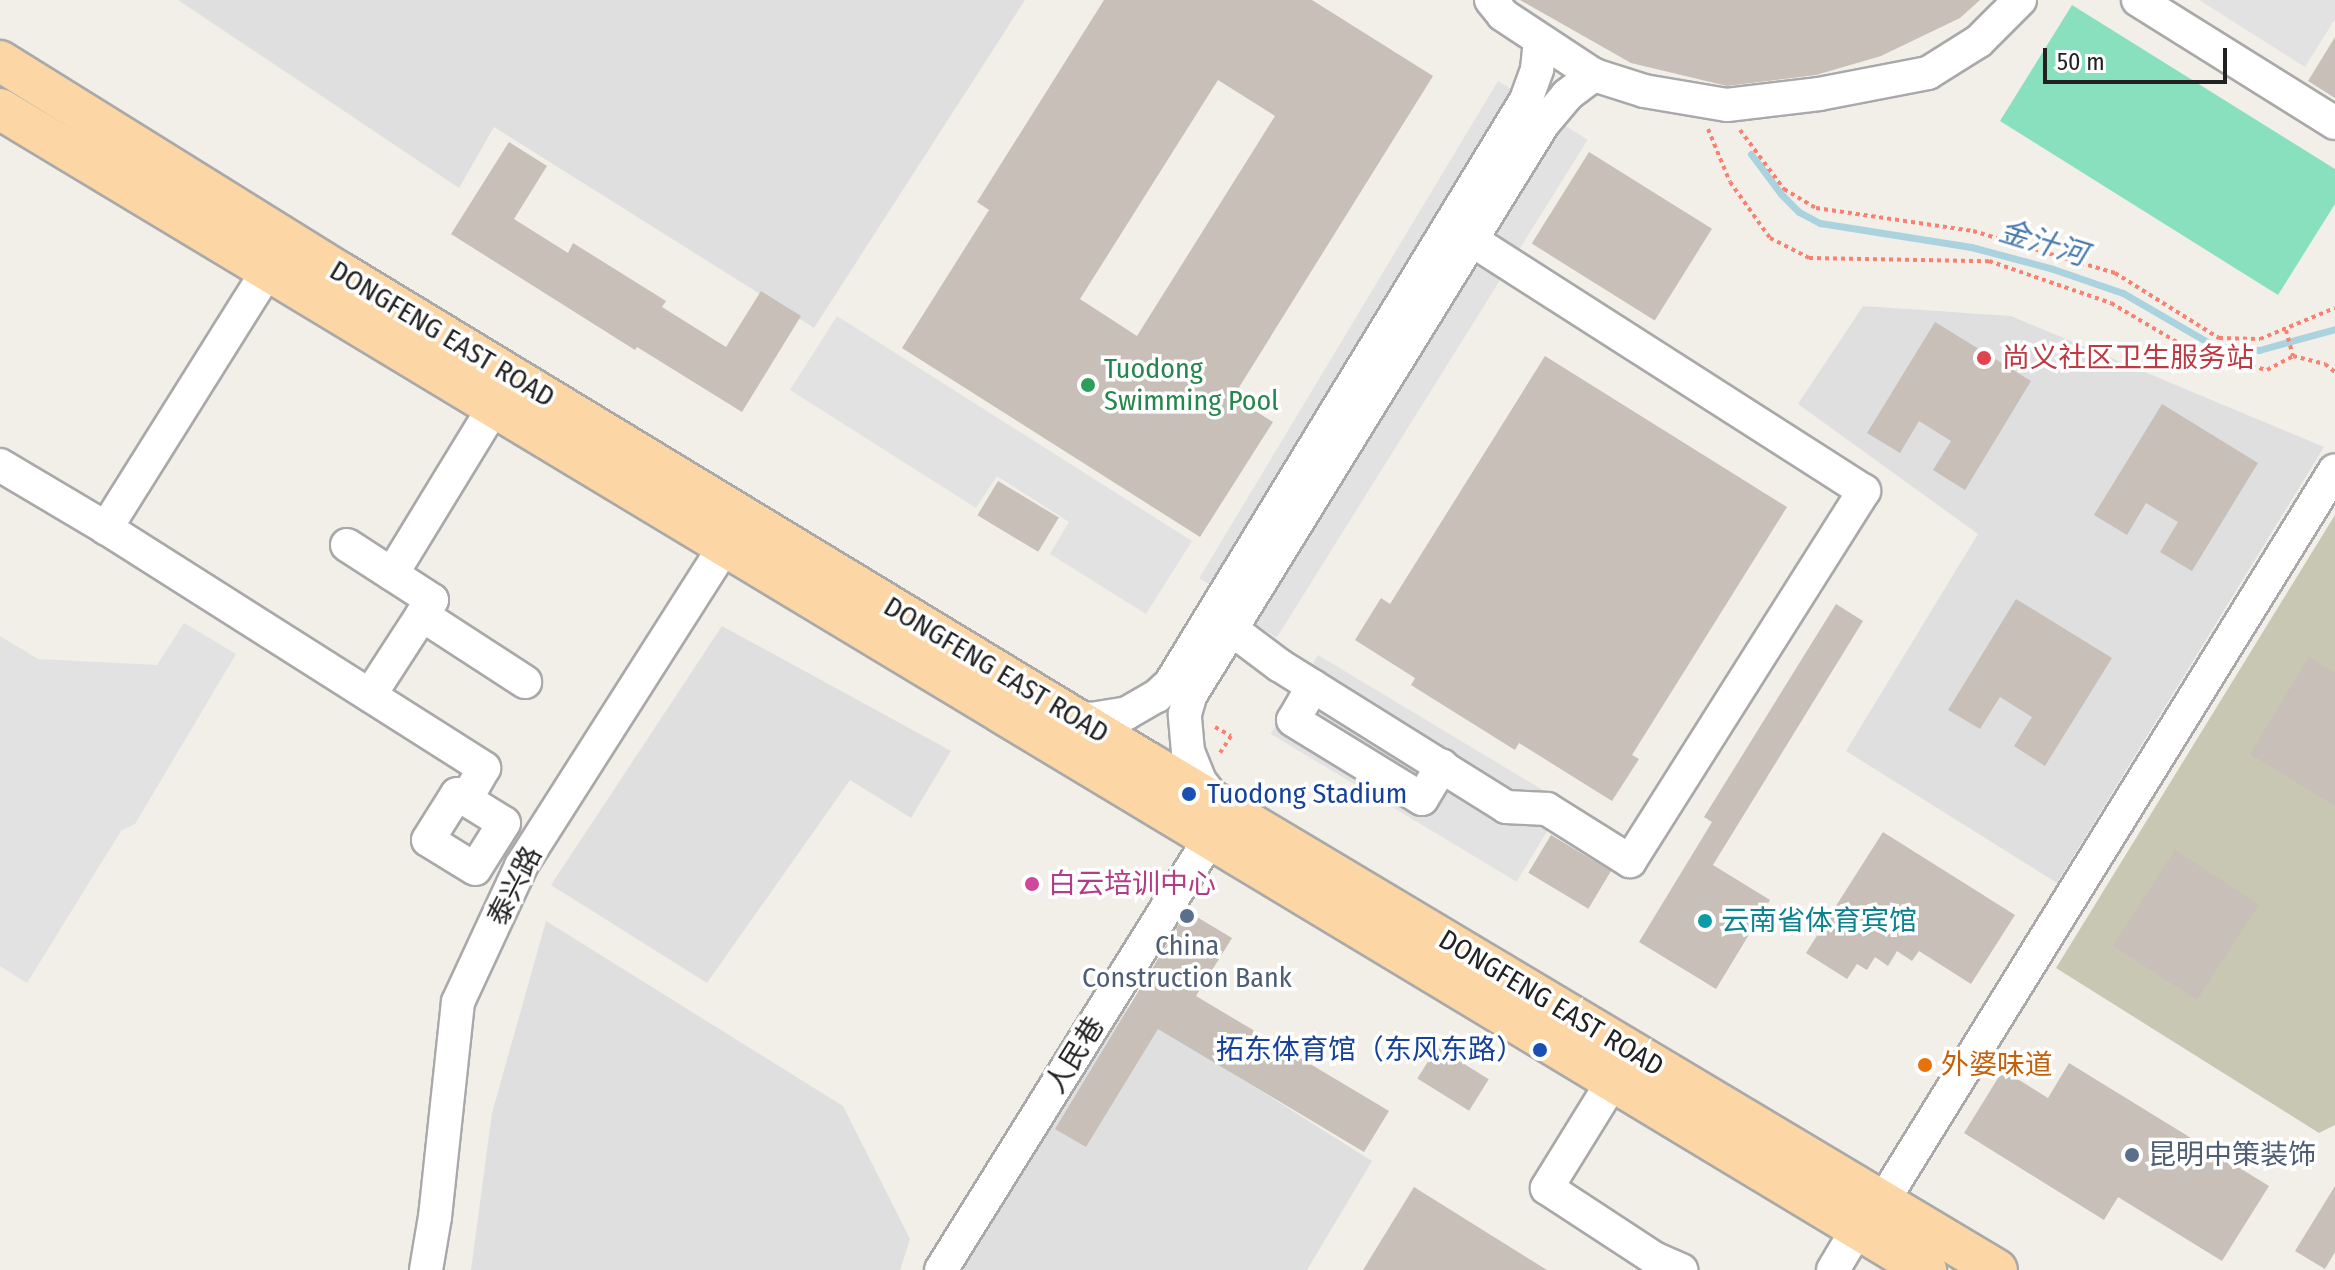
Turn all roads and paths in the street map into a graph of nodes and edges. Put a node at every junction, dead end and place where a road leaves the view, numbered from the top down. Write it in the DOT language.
graph roads {
  1 [pos="1491,0"];
  2 [pos="2020,0"];
  3 [pos="2138,0"];
  4 [pos="1540,42"];
  5 [pos="0,61"];
  6 [pos="1594,75"];
  7 [pos="1695,100"];
  8 [pos="1727,105"];
  9 [pos="0,109"];
  10 [pos="2335,123"];
  11 [pos="1472,240"];
  12 [pos="268,270"];
  13 [pos="2335,308"];
  14 [pos="2286,330"];
  15 [pos="2293,356"];
  16 [pos="2335,372"];
  17 [pos="494,407"];
  18 [pos="0,465"];
  19 [pos="2335,470"];
  20 [pos="106,528"];
  21 [pos="347,545"];
  22 [pos="725,546"];
  23 [pos="392,574"];
  24 [pos="422,615"];
  25 [pos="1231,629"];
  26 [pos="525,682"];
  27 [pos="370,695"];
  28 [pos="1073,717"];
  29 [pos="1214,727"];
  30 [pos="1220,753"];
  31 [pos="466,799"];
  32 [pos="1229,831"];
  33 [pos="492,842"];
  34 [pos="524,862"];
  35 [pos="1613,1081"];
  36 [pos="1870,1215"];
  37 [pos="426,1270"];
  38 [pos="941,1270"];
  39 [pos="1681,1270"];
  40 [pos="1833,1270"];
  41 [pos="1926,1270"];
  42 [pos="1997,1270"];
  1 -- 4 [label="street"];
  2 -- 8 [label="street"];
  3 -- 10 [label="street"];
  4 -- 6 [label="street"];
  4 -- 28 [label="street"];
  5 -- 28 [label="main road, DONGFENG EAST ROAD"];
  6 -- 7 [label="street"];
  6 -- 11 [label="street"];
  7 -- 8 [label="street"];
  7 -- 15 [label="path"];
  8 -- 14 [label="path"];
  9 -- 12 [label="main road, DONGFENG EAST ROAD"];
  11 -- 25 [label="street"];
  11 -- 25 [label="street"];
  12 -- 17 [label="main road, DONGFENG EAST ROAD"];
  12 -- 20 [label="street"];
  13 -- 14 [label="path"];
  14 -- 15 [label="path"];
  15 -- 16 [label="path"];
  17 -- 22 [label="main road, DONGFENG EAST ROAD"];
  17 -- 23 [label="street"];
  18 -- 20 [label="street"];
  19 -- 36 [label="street"];
  20 -- 27 [label="street"];
  21 -- 23 [label="street"];
  22 -- 32 [label="main road, DONGFENG EAST ROAD"];
  22 -- 34 [label="street, 泰兴路"];
  23 -- 24 [label="street"];
  24 -- 26 [label="street"];
  24 -- 27 [label="street"];
  25 -- 32 [label="street"];
  27 -- 31 [label="street"];
  28 -- 32 [label="main road, DONGFENG EAST ROAD"];
  29 -- 30 [label="path"];
  31 -- 33 [label="street"];
  31 -- 33 [label="street"];
  32 -- 35 [label="main road, DONGFENG EAST ROAD"];
  32 -- 36 [label="main road, DONGFENG EAST ROAD"];
  32 -- 38 [label="street, 人民巷"];
  33 -- 34 [label="street"];
  34 -- 37 [label="street, 泰兴路"];
  35 -- 36 [label="main road, DONGFENG EAST ROAD"];
  35 -- 39 [label="street"];
  36 -- 40 [label="street"];
  36 -- 41 [label="main road, DONGFENG EAST ROAD"];
  36 -- 42 [label="main road, DONGFENG EAST ROAD"];
}
